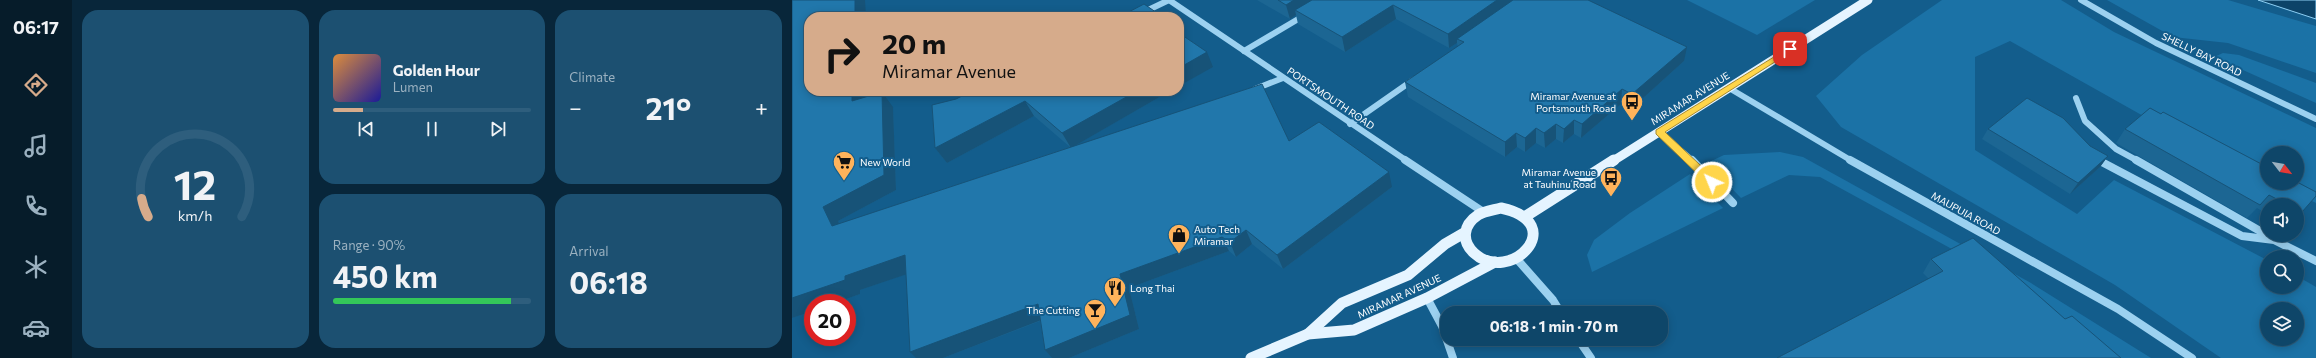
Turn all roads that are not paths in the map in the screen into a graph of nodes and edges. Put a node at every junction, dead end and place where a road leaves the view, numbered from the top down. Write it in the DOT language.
graph roads {
  1 [pos="1169,0"];
  2 [pos="1868,0"];
  3 [pos="2082,0"];
  4 [pos="1146,12"];
  5 [pos="1311,12"];
  6 [pos="1244,51"];
  7 [pos="1422,74"];
  8 [pos="1283,78"];
  9 [pos="1729,88"];
  10 [pos="1245,92"];
  11 [pos="2076,98"];
  12 [pos="2316,120"];
  13 [pos="1350,124"];
  14 [pos="1659,132"];
  15 [pos="2086,154"];
  16 [pos="1732,203"];
  17 [pos="1482,211"];
  18 [pos="1526,216"];
  19 [pos="2260,231"];
  20 [pos="1464,233"];
  21 [pos="2260,236"];
  22 [pos="2280,242"];
  23 [pos="1516,258"];
  24 [pos="1495,262"];
  25 [pos="2316,262"];
  26 [pos="1428,298"];
  27 [pos="1557,306"];
  28 [pos="1308,334"];
  29 [pos="1583,346"];
  30 [pos="1251,358"];
  31 [pos="1453,358"];
  32 [pos="1591,358"];
  33 [pos="2192,358"];
  1 -- 4 [label="street"];
  1 -- 6 [label="street, PORTSMOUTH ROAD"];
  2 -- 9 [label="main road, MIRAMAR AVENUE"];
  3 -- 12 [label="street, SHELLY BAY ROAD"];
  5 -- 6 [label="street"];
  6 -- 8 [label="street, PORTSMOUTH ROAD"];
  7 -- 13 [label="street"];
  8 -- 10 [label="street"];
  8 -- 13 [label="street, PORTSMOUTH ROAD"];
  9 -- 14 [label="main road, MIRAMAR AVENUE"];
  9 -- 33 [label="street, MAUPUIA ROAD"];
  11 -- 19 [label="street"];
  13 -- 17 [label="street, PORTSMOUTH ROAD"];
  14 -- 16 [label="street"];
  14 -- 18 [label="main road, MIRAMAR AVENUE"];
  15 -- 21 [label="street"];
  17 -- 18 [label="main road"];
  17 -- 20 [label="main road"];
  18 -- 23 [label="main road"];
  20 -- 24 [label="main road"];
  20 -- 28 [label="main road, MIRAMAR AVENUE"];
  22 -- 25 [label="street"];
  23 -- 24 [label="main road"];
  23 -- 27 [label="street"];
  24 -- 26 [label="main road, MIRAMAR AVENUE"];
  26 -- 28 [label="main road, MIRAMAR AVENUE"];
  26 -- 31 [label="street"];
  28 -- 30 [label="main road, MIRAMAR AVENUE"];
  29 -- 32 [label="street"];
}
